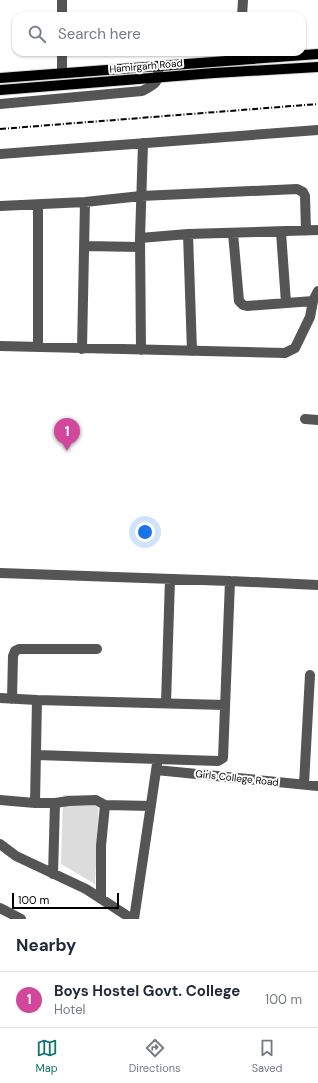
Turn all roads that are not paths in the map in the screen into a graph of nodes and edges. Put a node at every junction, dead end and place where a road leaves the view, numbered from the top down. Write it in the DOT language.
graph roads {
  1 [pos="62,0"];
  2 [pos="243,0"];
  3 [pos="62,12"];
  4 [pos="242,12"];
  5 [pos="306,54"];
  6 [pos="318,54"];
  7 [pos="62,56"];
  8 [pos="240,56"];
  9 [pos="158,66"];
  10 [pos="318,67"];
  11 [pos="62,74"];
  12 [pos="159,77"];
  13 [pos="0,78"];
  14 [pos="0,90"];
  15 [pos="0,104"];
  16 [pos="318,130"];
  17 [pos="143,143"];
  18 [pos="0,154"];
  19 [pos="141,196"];
  20 [pos="86,202"];
  21 [pos="38,205"];
  22 [pos="0,206"];
  23 [pos="318,230"];
  24 [pos="306,231"];
  25 [pos="281,232"];
  26 [pos="233,233"];
  27 [pos="188,234"];
  28 [pos="140,243"];
  29 [pos="85,246"];
  30 [pos="318,291"];
  31 [pos="313,301"];
  32 [pos="286,303"];
  33 [pos="314,319"];
  34 [pos="0,346"];
  35 [pos="38,347"];
  36 [pos="82,349"];
  37 [pos="141,350"];
  38 [pos="192,351"];
  39 [pos="305,420"];
  40 [pos="318,420"];
  41 [pos="0,573"];
  42 [pos="170,578"];
  43 [pos="230,580"];
  44 [pos="318,585"];
  45 [pos="98,649"];
  46 [pos="310,675"];
  47 [pos="0,698"];
  48 [pos="12,699"];
  49 [pos="37,700"];
  50 [pos="166,703"];
  51 [pos="225,704"];
  52 [pos="37,755"];
  53 [pos="157,765"];
  54 [pos="304,784"];
  55 [pos="318,786"];
  56 [pos="0,800"];
  57 [pos="36,803"];
  58 [pos="55,803"];
  59 [pos="105,805"];
  60 [pos="151,806"];
  61 [pos="0,844"];
  62 [pos="53,874"];
  63 [pos="101,899"];
  64 [pos="0,908"];
  65 [pos="21,919"];
  66 [pos="133,919"];
  1 -- 3 [label="street"];
  2 -- 4 [label="street"];
  5 -- 6 [label="main road, Hamirgarh Road"];
  7 -- 11 [label="street"];
  8 -- 9 [label="main road, Hamirgarh Road"];
  9 -- 11 [label="main road, Hamirgarh Road"];
  9 -- 12 [label="street"];
  10 -- 12 [label="main road, Hamirgarh Road"];
  11 -- 13 [label="main road, Hamirgarh Road"];
  12 -- 14 [label="main road, Hamirgarh Road"];
  12 -- 15 [label="street"];
  16 -- 17 [label="street"];
  17 -- 18 [label="street"];
  17 -- 19 [label="street"];
  19 -- 20 [label="street"];
  19 -- 24 [label="street"];
  19 -- 28 [label="street"];
  20 -- 21 [label="street"];
  20 -- 29 [label="street"];
  21 -- 22 [label="street"];
  21 -- 35 [label="street"];
  23 -- 24 [label="street"];
  24 -- 25 [label="street"];
  25 -- 26 [label="street"];
  25 -- 32 [label="street"];
  26 -- 27 [label="street"];
  26 -- 32 [label="street"];
  27 -- 28 [label="street"];
  27 -- 38 [label="street"];
  28 -- 29 [label="street"];
  28 -- 37 [label="street"];
  29 -- 36 [label="street"];
  30 -- 31 [label="street"];
  31 -- 32 [label="street"];
  31 -- 33 [label="street"];
  33 -- 38 [label="street"];
  34 -- 35 [label="street"];
  35 -- 36 [label="street"];
  36 -- 37 [label="street"];
  37 -- 38 [label="street"];
  39 -- 40 [label="street"];
  41 -- 42 [label="street"];
  42 -- 43 [label="street"];
  42 -- 50 [label="street"];
  43 -- 44 [label="street"];
  43 -- 51 [label="street"];
  45 -- 48 [label="street"];
  46 -- 54 [label="street"];
  47 -- 48 [label="street"];
  48 -- 49 [label="street"];
  49 -- 50 [label="street"];
  49 -- 52 [label="street"];
  50 -- 51 [label="street"];
  51 -- 53 [label="street"];
  52 -- 53 [label="street"];
  52 -- 57 [label="street"];
  53 -- 54 [label="street, Girls College Road"];
  53 -- 60 [label="street"];
  54 -- 55 [label="street, Girls College Road"];
  56 -- 57 [label="street"];
  57 -- 58 [label="street"];
  58 -- 59 [label="street"];
  58 -- 62 [label="street"];
  59 -- 60 [label="street"];
  59 -- 63 [label="street"];
  60 -- 66 [label="street"];
  61 -- 62 [label="street"];
  62 -- 63 [label="street"];
  63 -- 66 [label="street"];
  64 -- 65 [label="street"];
}
